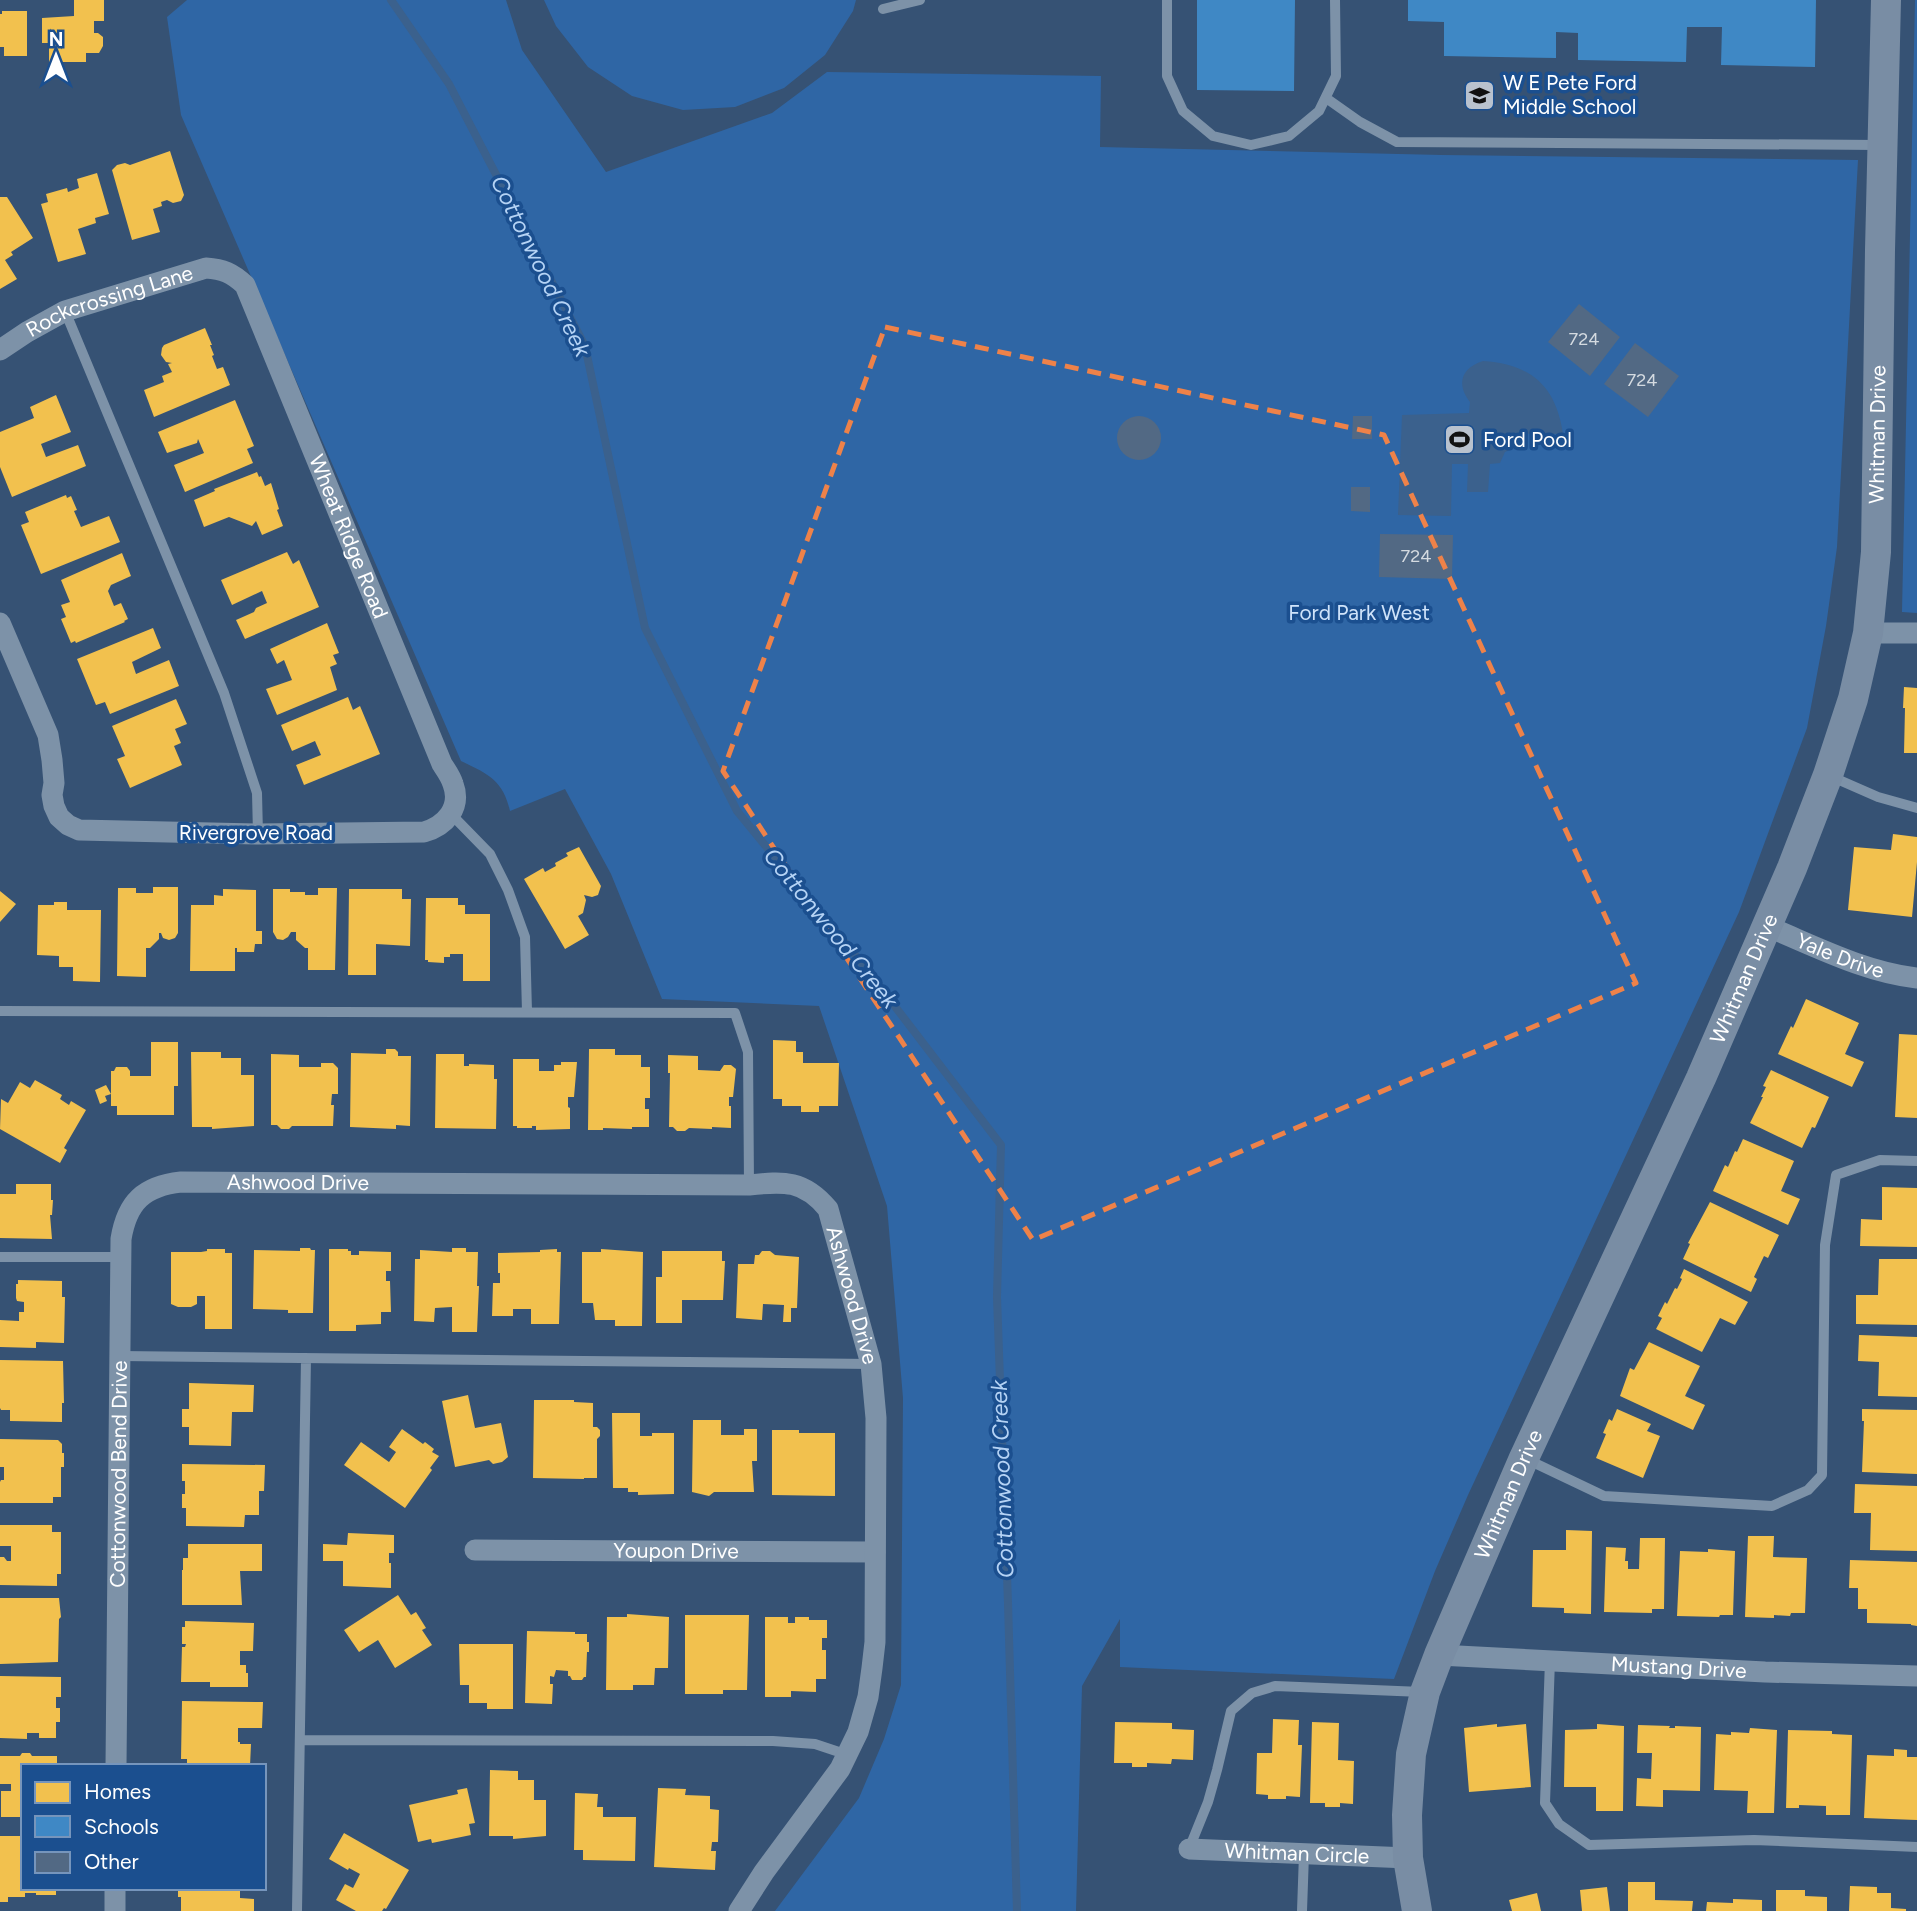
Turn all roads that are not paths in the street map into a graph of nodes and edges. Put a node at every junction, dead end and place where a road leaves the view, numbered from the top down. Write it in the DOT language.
graph roads {
  1 [pos="920,0"];
  2 [pos="1166,0"];
  3 [pos="1335,0"];
  4 [pos="1886,0"];
  5 [pos="906,1"];
  6 [pos="883,9"];
  7 [pos="1326,98"];
  8 [pos="1883,145"];
  9 [pos="223,269"];
  10 [pos="65,311"];
  11 [pos="0,350"];
  12 [pos="0,623"];
  13 [pos="1868,633"];
  14 [pos="1917,633"];
  15 [pos="1828,775"];
  16 [pos="1917,808"];
  17 [pos="451,814"];
  18 [pos="258,834"];
  19 [pos="1766,926"];
  20 [pos="1917,978"];
  21 [pos="0,1011"];
  22 [pos="527,1012"];
  23 [pos="1917,1161"];
  24 [pos="749,1185"];
  25 [pos="146,1191"];
  26 [pos="0,1257"];
  27 [pos="121,1257"];
  28 [pos="120,1356"];
  29 [pos="306,1358"];
  30 [pos="871,1364"];
  31 [pos="1524,1458"];
  32 [pos="475,1550"];
  33 [pos="876,1552"];
  34 [pos="1438,1656"];
  35 [pos="1550,1660"];
  36 [pos="1917,1676"];
  37 [pos="1425,1692"];
  38 [pos="300,1740"];
  39 [pos="848,1755"];
  40 [pos="116,1764"];
  41 [pos="1917,1847"];
  42 [pos="1189,1849"];
  43 [pos="1304,1854"];
  44 [pos="1408,1858"];
  45 [pos="115,1890"];
  46 [pos="115,1911"];
  47 [pos="297,1911"];
  48 [pos="739,1911"];
  49 [pos="1302,1911"];
  50 [pos="1418,1911"];
  1 -- 5 [label="lane"];
  2 -- 7 [label="lane"];
  3 -- 7 [label="lane"];
  4 -- 8 [label="street, Whitman Drive"];
  5 -- 6 [label="lane"];
  7 -- 8 [label="lane"];
  8 -- 13 [label="street, Whitman Drive"];
  9 -- 10 [label="street, Rockcrossing Lane"];
  9 -- 17 [label="street, Wheat Ridge Road"];
  10 -- 11 [label="street, Rockcrossing Lane"];
  10 -- 18 [label="lane"];
  12 -- 18 [label="street, Rivergrove Road"];
  13 -- 14 [label="street"];
  13 -- 15 [label="street, Whitman Drive"];
  15 -- 16 [label="lane"];
  15 -- 19 [label="street, Whitman Drive"];
  17 -- 18 [label="street, Rivergrove Road"];
  17 -- 22 [label="lane"];
  19 -- 20 [label="street, Yale Drive"];
  19 -- 31 [label="street, Whitman Drive"];
  21 -- 22 [label="lane"];
  22 -- 24 [label="lane"];
  23 -- 31 [label="lane"];
  24 -- 25 [label="street, Ashwood Drive"];
  24 -- 30 [label="street, Ashwood Drive"];
  25 -- 27 [label="street, Cottonwood Bend Drive"];
  26 -- 27 [label="lane"];
  27 -- 28 [label="street, Cottonwood Bend Drive"];
  28 -- 29 [label="lane"];
  28 -- 40 [label="street, Cottonwood Bend Drive"];
  29 -- 30 [label="lane"];
  29 -- 38 [label="lane"];
  30 -- 33 [label="street, Ashwood Drive"];
  31 -- 34 [label="street, Whitman Drive"];
  32 -- 33 [label="street, Youpon Drive"];
  33 -- 39 [label="street, Ashwood Drive"];
  34 -- 35 [label="street, Mustang Drive"];
  34 -- 37 [label="street, Whitman Drive"];
  35 -- 36 [label="street, Mustang Drive"];
  35 -- 41 [label="lane"];
  37 -- 42 [label="lane"];
  37 -- 44 [label="street, Whitman Drive"];
  38 -- 39 [label="lane"];
  38 -- 47 [label="lane"];
  39 -- 48 [label="street, Ashwood Drive"];
  42 -- 43 [label="street, Whitman Circle"];
  43 -- 44 [label="street, Whitman Circle"];
  43 -- 49 [label="lane"];
  44 -- 50 [label="street, Whitman Drive"];
  45 -- 46 [label="street"];
}
